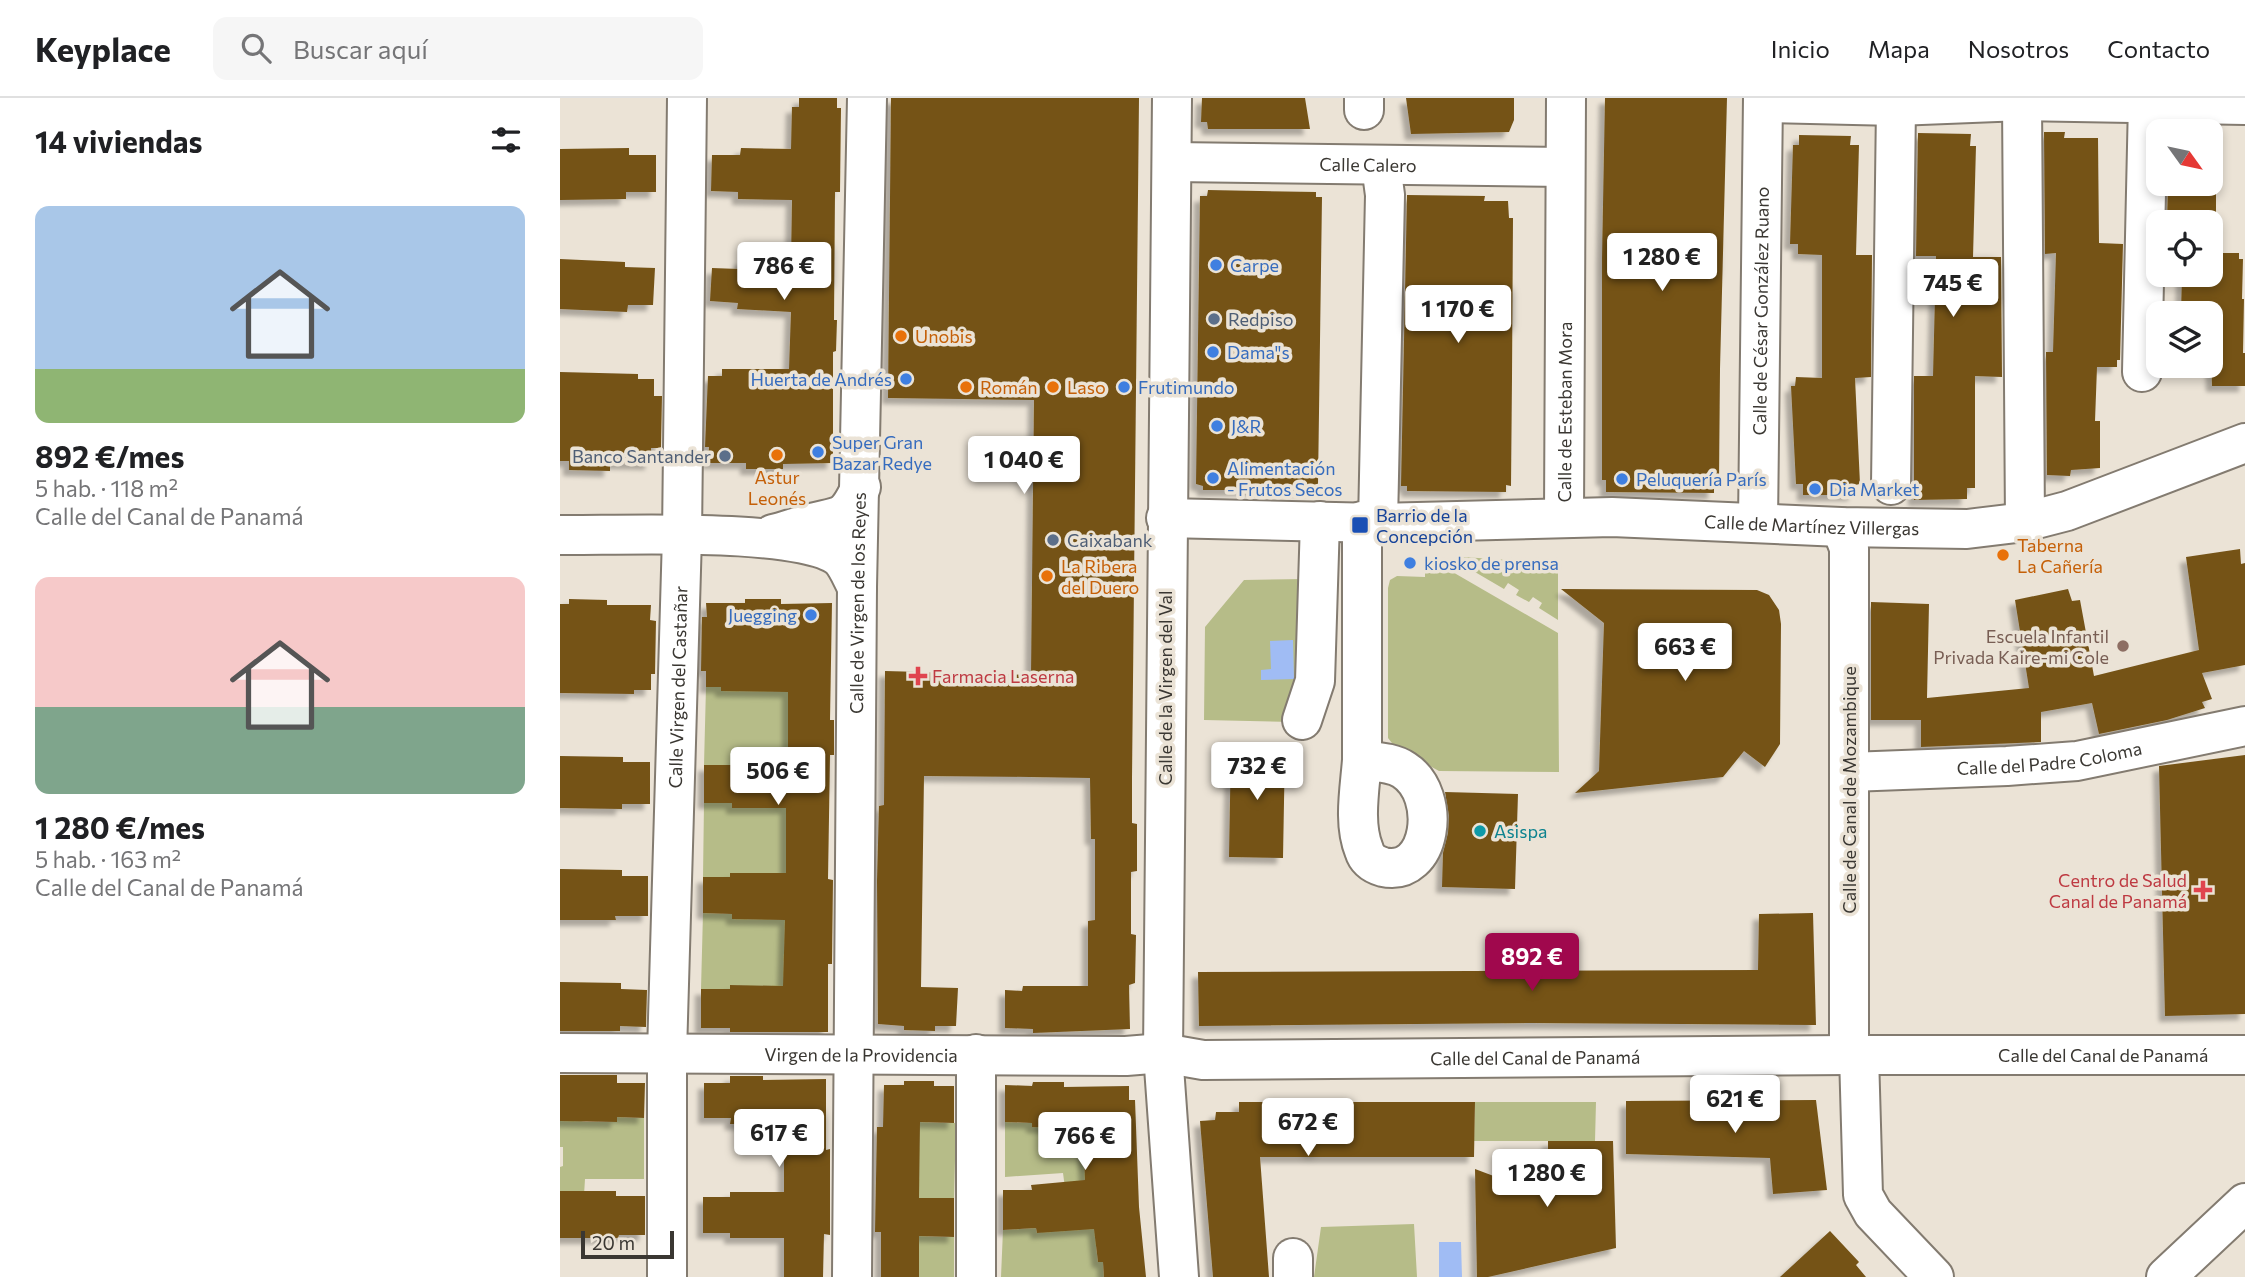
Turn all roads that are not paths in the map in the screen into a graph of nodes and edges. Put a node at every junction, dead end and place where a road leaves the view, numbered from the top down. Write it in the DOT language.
graph roads {
  1 [pos="688,98"];
  2 [pos="867,98"];
  3 [pos="1172,98"];
  4 [pos="1566,98"];
  5 [pos="1763,100"];
  6 [pos="2022,102"];
  7 [pos="2147,102"];
  8 [pos="2245,105"];
  9 [pos="1896,106"];
  10 [pos="1172,162"];
  11 [pos="1381,165"];
  12 [pos="1565,167"];
  13 [pos="2142,372"];
  14 [pos="2245,443"];
  15 [pos="1891,485"];
  16 [pos="861,487"];
  17 [pos="1564,517"];
  18 [pos="1167,518"];
  19 [pos="1320,521"];
  20 [pos="1370,522"];
  21 [pos="2025,522"];
  22 [pos="1758,523"];
  23 [pos="1841,527"];
  24 [pos="560,535"];
  25 [pos="682,536"];
  26 [pos="765,537"];
  27 [pos="857,587"];
  28 [pos="1301,720"];
  29 [pos="2245,726"];
  30 [pos="1362,760"];
  31 [pos="1850,772"];
  32 [pos="560,1053"];
  33 [pos="667,1053"];
  34 [pos="1163,1053"];
  35 [pos="852,1054"];
  36 [pos="976,1054"];
  37 [pos="1854,1055"];
  38 [pos="2245,1055"];
  39 [pos="2245,1203"];
  40 [pos="667,1277"];
  41 [pos="852,1277"];
  42 [pos="976,1277"];
  43 [pos="1179,1277"];
  44 [pos="1934,1277"];
  45 [pos="2166,1277"];
  1 -- 25 [label="street, Calle Virgen del Castañar"];
  2 -- 16 [label="street, Calle de Virgen de los Reyes"];
  3 -- 10 [label="street, Calle de la Virgen del Val"];
  4 -- 12 [label="street, Calle de Esteban Mora"];
  5 -- 9 [label="street"];
  5 -- 22 [label="street, Calle de César González Ruano"];
  6 -- 7 [label="street"];
  6 -- 9 [label="street"];
  6 -- 21 [label="street"];
  7 -- 8 [label="street"];
  7 -- 13 [label="street"];
  9 -- 15 [label="street"];
  10 -- 11 [label="street, Calle Calero"];
  10 -- 18 [label="street, Calle de la Virgen del Val"];
  11 -- 12 [label="street, Calle Calero"];
  11 -- 20 [label="street"];
  12 -- 17 [label="street, Calle de Esteban Mora"];
  14 -- 21 [label="street, Calle de Martínez Villergas"];
  16 -- 26 [label="street"];
  16 -- 27 [label="street, Calle de Virgen de los Reyes"];
  17 -- 20 [label="street, Calle de Martínez Villergas"];
  17 -- 22 [label="street, Calle de Martínez Villergas"];
  18 -- 19 [label="street, Calle de Martínez Villergas"];
  18 -- 34 [label="street, Calle de la Virgen del Val"];
  19 -- 20 [label="street, Calle de Martínez Villergas"];
  19 -- 28 [label="street"];
  20 -- 30 [label="street"];
  21 -- 23 [label="street, Calle de Martínez Villergas"];
  22 -- 23 [label="street, Calle de Martínez Villergas"];
  23 -- 31 [label="street, Calle de Canal de Mozambique"];
  24 -- 25 [label="street"];
  25 -- 26 [label="street"];
  25 -- 33 [label="street, Calle Virgen del Castañar"];
  26 -- 27 [label="street"];
  27 -- 35 [label="street, Calle de Virgen de los Reyes"];
  29 -- 31 [label="street, Calle del Padre Coloma"];
  31 -- 37 [label="street, Calle de Canal de Mozambique"];
  32 -- 33 [label="street, Virgen de la Providencia"];
  33 -- 35 [label="street, Virgen de la Providencia"];
  33 -- 40 [label="street, Calle Virgen del Castañar"];
  34 -- 36 [label="street, Virgen de la Providencia"];
  34 -- 37 [label="street, Calle del Canal de Panamá"];
  34 -- 43 [label="street, Calle de la Virgen del Val"];
  35 -- 36 [label="street, Virgen de la Providencia"];
  35 -- 41 [label="street, Calle de Virgen de los Reyes"];
  36 -- 42 [label="street"];
  37 -- 38 [label="street, Calle del Canal de Panamá"];
  37 -- 44 [label="street, Calle de Canal de Mozambique"];
  39 -- 45 [label="street"];
}
